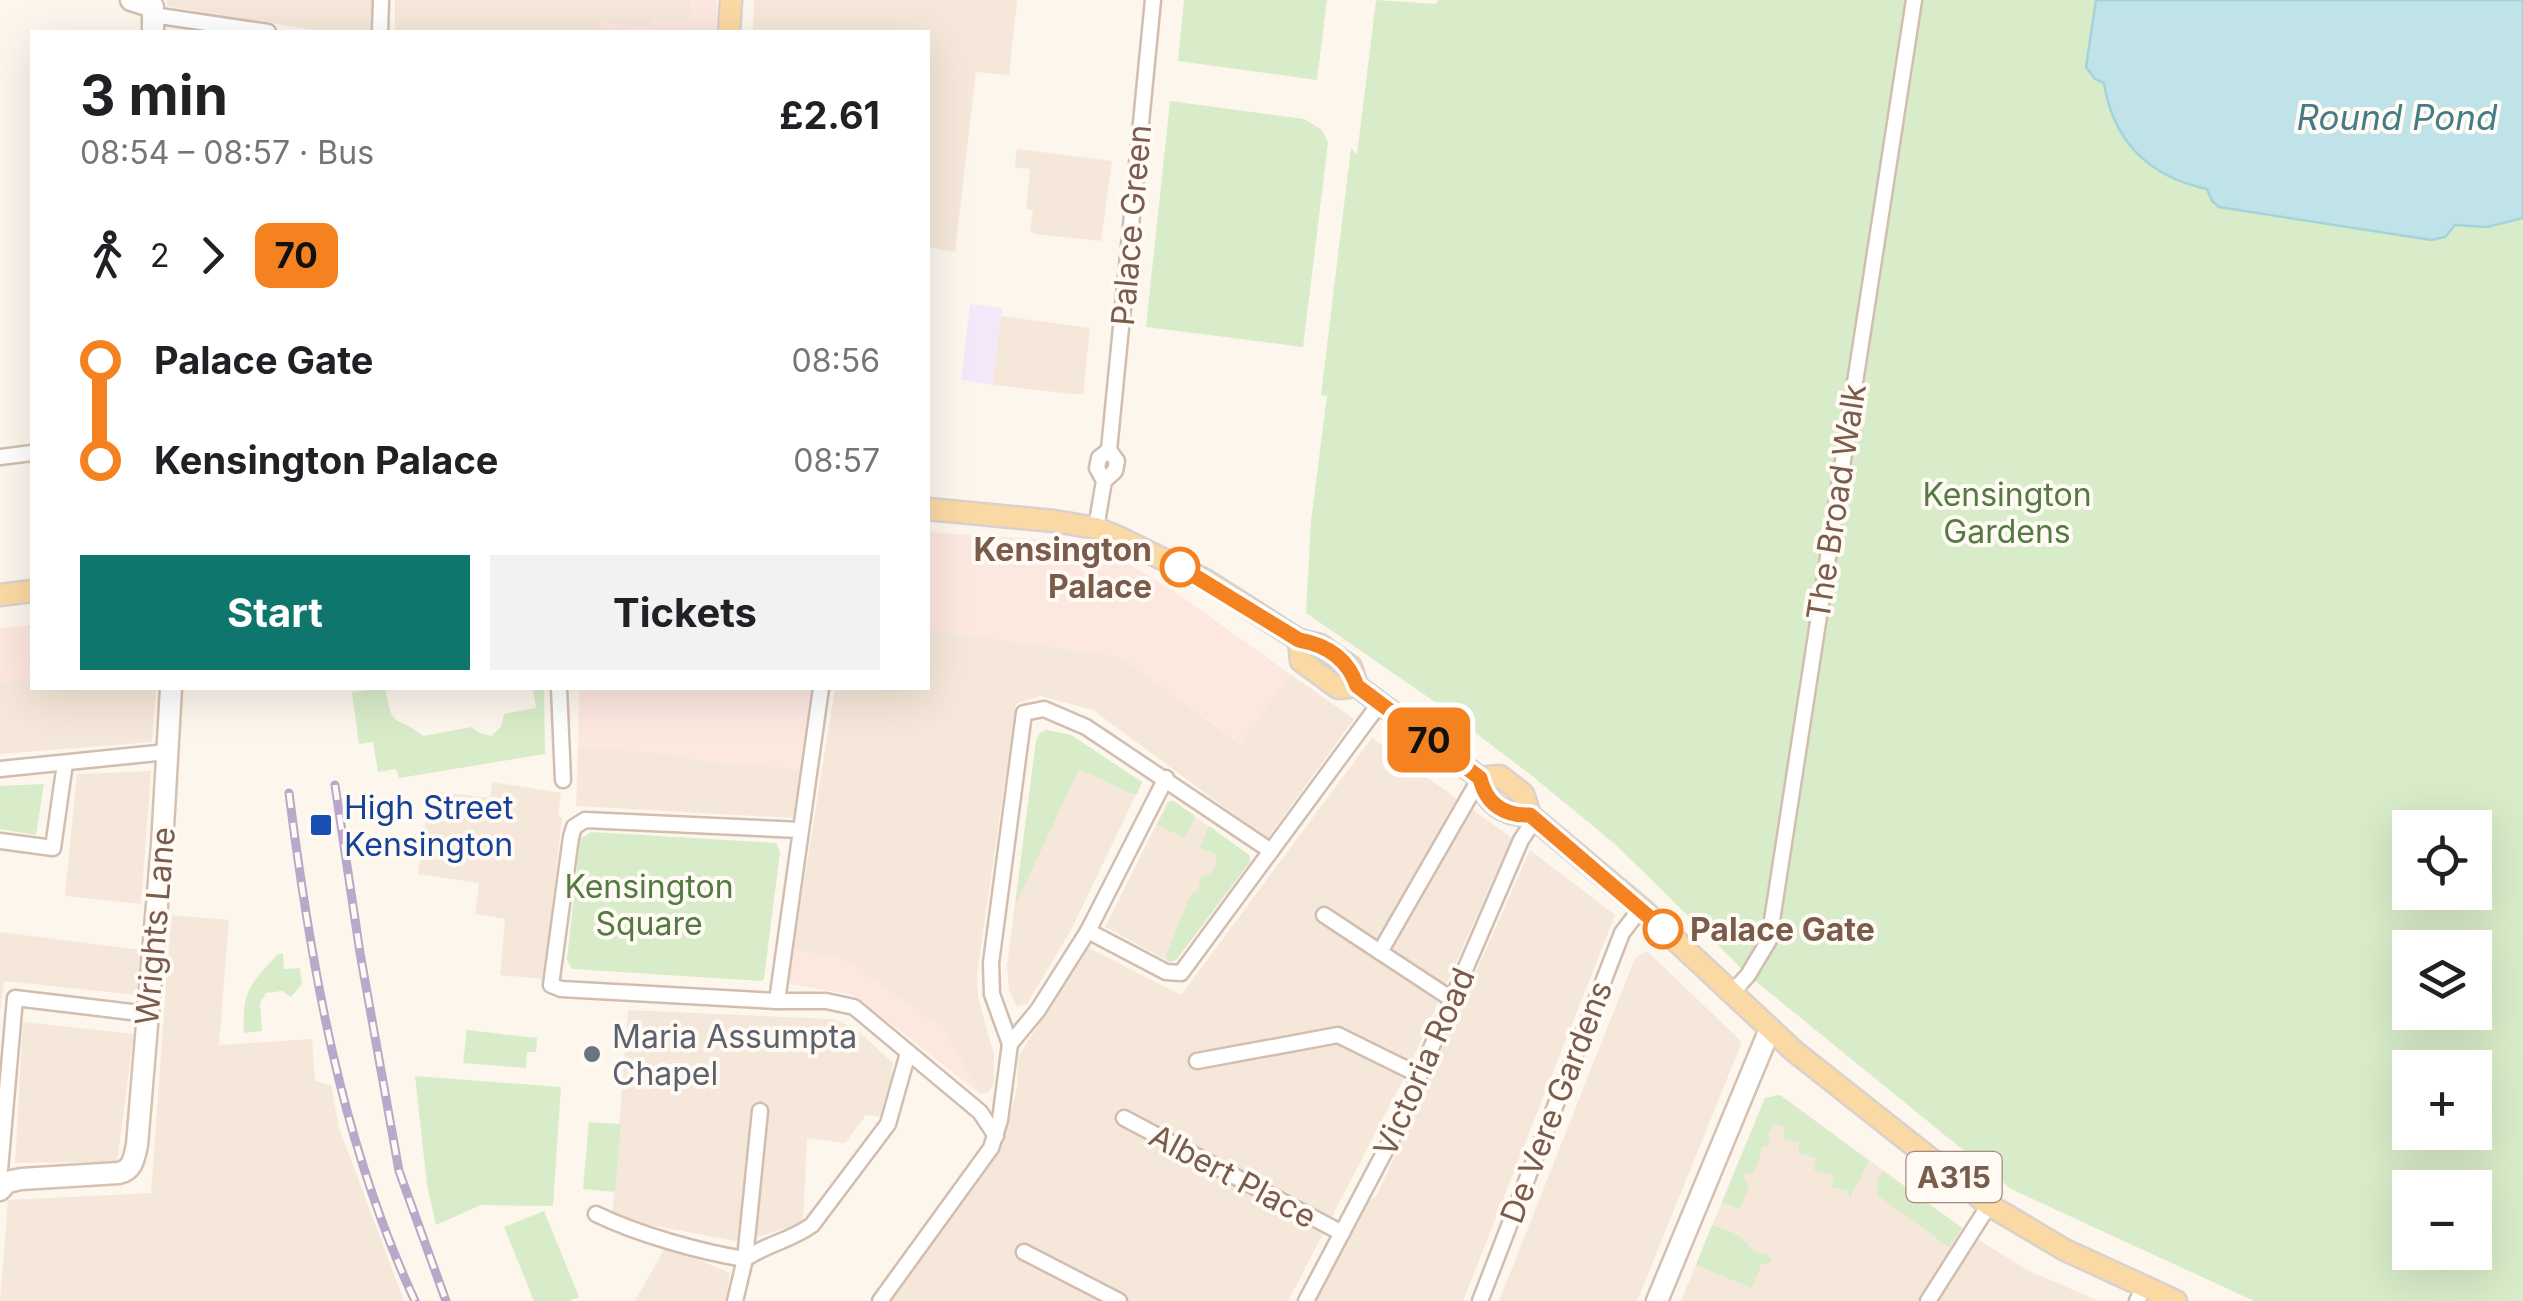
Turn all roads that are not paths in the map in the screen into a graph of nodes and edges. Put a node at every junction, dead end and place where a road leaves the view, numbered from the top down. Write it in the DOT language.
graph roads {
  1 [pos="131,0"];
  2 [pos="381,0"];
  3 [pos="731,0"];
  4 [pos="1153,0"];
  5 [pos="1914,0"];
  6 [pos="153,14"];
  7 [pos="255,30"];
  8 [pos="380,30"];
  9 [pos="730,30"];
  10 [pos="30,453"];
  11 [pos="0,457"];
  12 [pos="930,509"];
  13 [pos="1096,528"];
  14 [pos="30,591"];
  15 [pos="0,595"];
  16 [pos="171,690"];
  17 [pos="559,690"];
  18 [pos="821,690"];
  19 [pos="1380,703"];
  20 [pos="167,752"];
  21 [pos="65,763"];
  22 [pos="0,769"];
  23 [pos="1166,778"];
  24 [pos="1480,778"];
  25 [pos="563,780"];
  26 [pos="1533,817"];
  27 [pos="800,830"];
  28 [pos="0,841"];
  29 [pos="1271,851"];
  30 [pos="1640,908"];
  31 [pos="1324,915"];
  32 [pos="1088,931"];
  33 [pos="1380,952"];
  34 [pos="1732,992"];
  35 [pos="1453,1000"];
  36 [pos="777,1001"];
  37 [pos="148,1014"];
  38 [pos="1770,1030"];
  39 [pos="1010,1044"];
  40 [pos="908,1053"];
  41 [pos="1197,1061"];
  42 [pos="1419,1075"];
  43 [pos="760,1110"];
  44 [pos="1124,1118"];
  45 [pos="996,1136"];
  46 [pos="0,1170"];
  47 [pos="0,1190"];
  48 [pos="1989,1204"];
  49 [pos="596,1214"];
  50 [pos="1342,1234"];
  51 [pos="1024,1252"];
  52 [pos="745,1258"];
  53 [pos="2140,1294"];
  54 [pos="735,1301"];
  55 [pos="880,1301"];
  56 [pos="1119,1301"];
  57 [pos="1306,1301"];
  58 [pos="1480,1301"];
  59 [pos="1657,1301"];
  60 [pos="1928,1301"];
  61 [pos="2176,1301"];
  1 -- 6 [label="street"];
  2 -- 8 [label="street"];
  3 -- 9 [label="main road"];
  4 -- 13 [label="street, Palace Green"];
  5 -- 34 [label="street, The Broad Walk"];
  6 -- 7 [label="street"];
  10 -- 11 [label="street"];
  12 -- 13 [label="main road, A315"];
  13 -- 19 [label="main road, A315"];
  14 -- 15 [label="main road"];
  16 -- 20 [label="street, Wrights Lane"];
  17 -- 25 [label="street"];
  18 -- 27 [label="street"];
  19 -- 24 [label="main road, A315"];
  19 -- 29 [label="street"];
  20 -- 21 [label="street"];
  20 -- 37 [label="street, Wrights Lane"];
  21 -- 22 [label="street"];
  21 -- 28 [label="street"];
  23 -- 29 [label="street"];
  23 -- 32 [label="street"];
  23 -- 39 [label="street"];
  24 -- 26 [label="main road, A315"];
  24 -- 33 [label="street"];
  26 -- 30 [label="main road, A315"];
  26 -- 35 [label="street, Victoria Road"];
  27 -- 36 [label="street"];
  27 -- 36 [label="street"];
  29 -- 32 [label="street"];
  30 -- 34 [label="main road, A315"];
  30 -- 58 [label="street, De Vere Gardens"];
  31 -- 33 [label="street"];
  32 -- 39 [label="street"];
  33 -- 35 [label="street"];
  34 -- 38 [label="main road, A315"];
  35 -- 42 [label="street, Victoria Road"];
  36 -- 40 [label="street"];
  37 -- 46 [label="street"];
  37 -- 47 [label="street, Wrights Lane"];
  38 -- 48 [label="main road, A315"];
  38 -- 59 [label="street"];
  39 -- 45 [label="street"];
  40 -- 45 [label="street"];
  40 -- 52 [label="street"];
  41 -- 42 [label="street"];
  42 -- 50 [label="street, Victoria Road"];
  43 -- 52 [label="street"];
  44 -- 50 [label="street, Albert Place"];
  45 -- 55 [label="street"];
  48 -- 53 [label="main road, A315"];
  48 -- 60 [label="street"];
  49 -- 52 [label="street"];
  50 -- 57 [label="street, Victoria Road"];
  51 -- 56 [label="street"];
  52 -- 54 [label="street"];
  53 -- 61 [label="main road, A315"];
}
